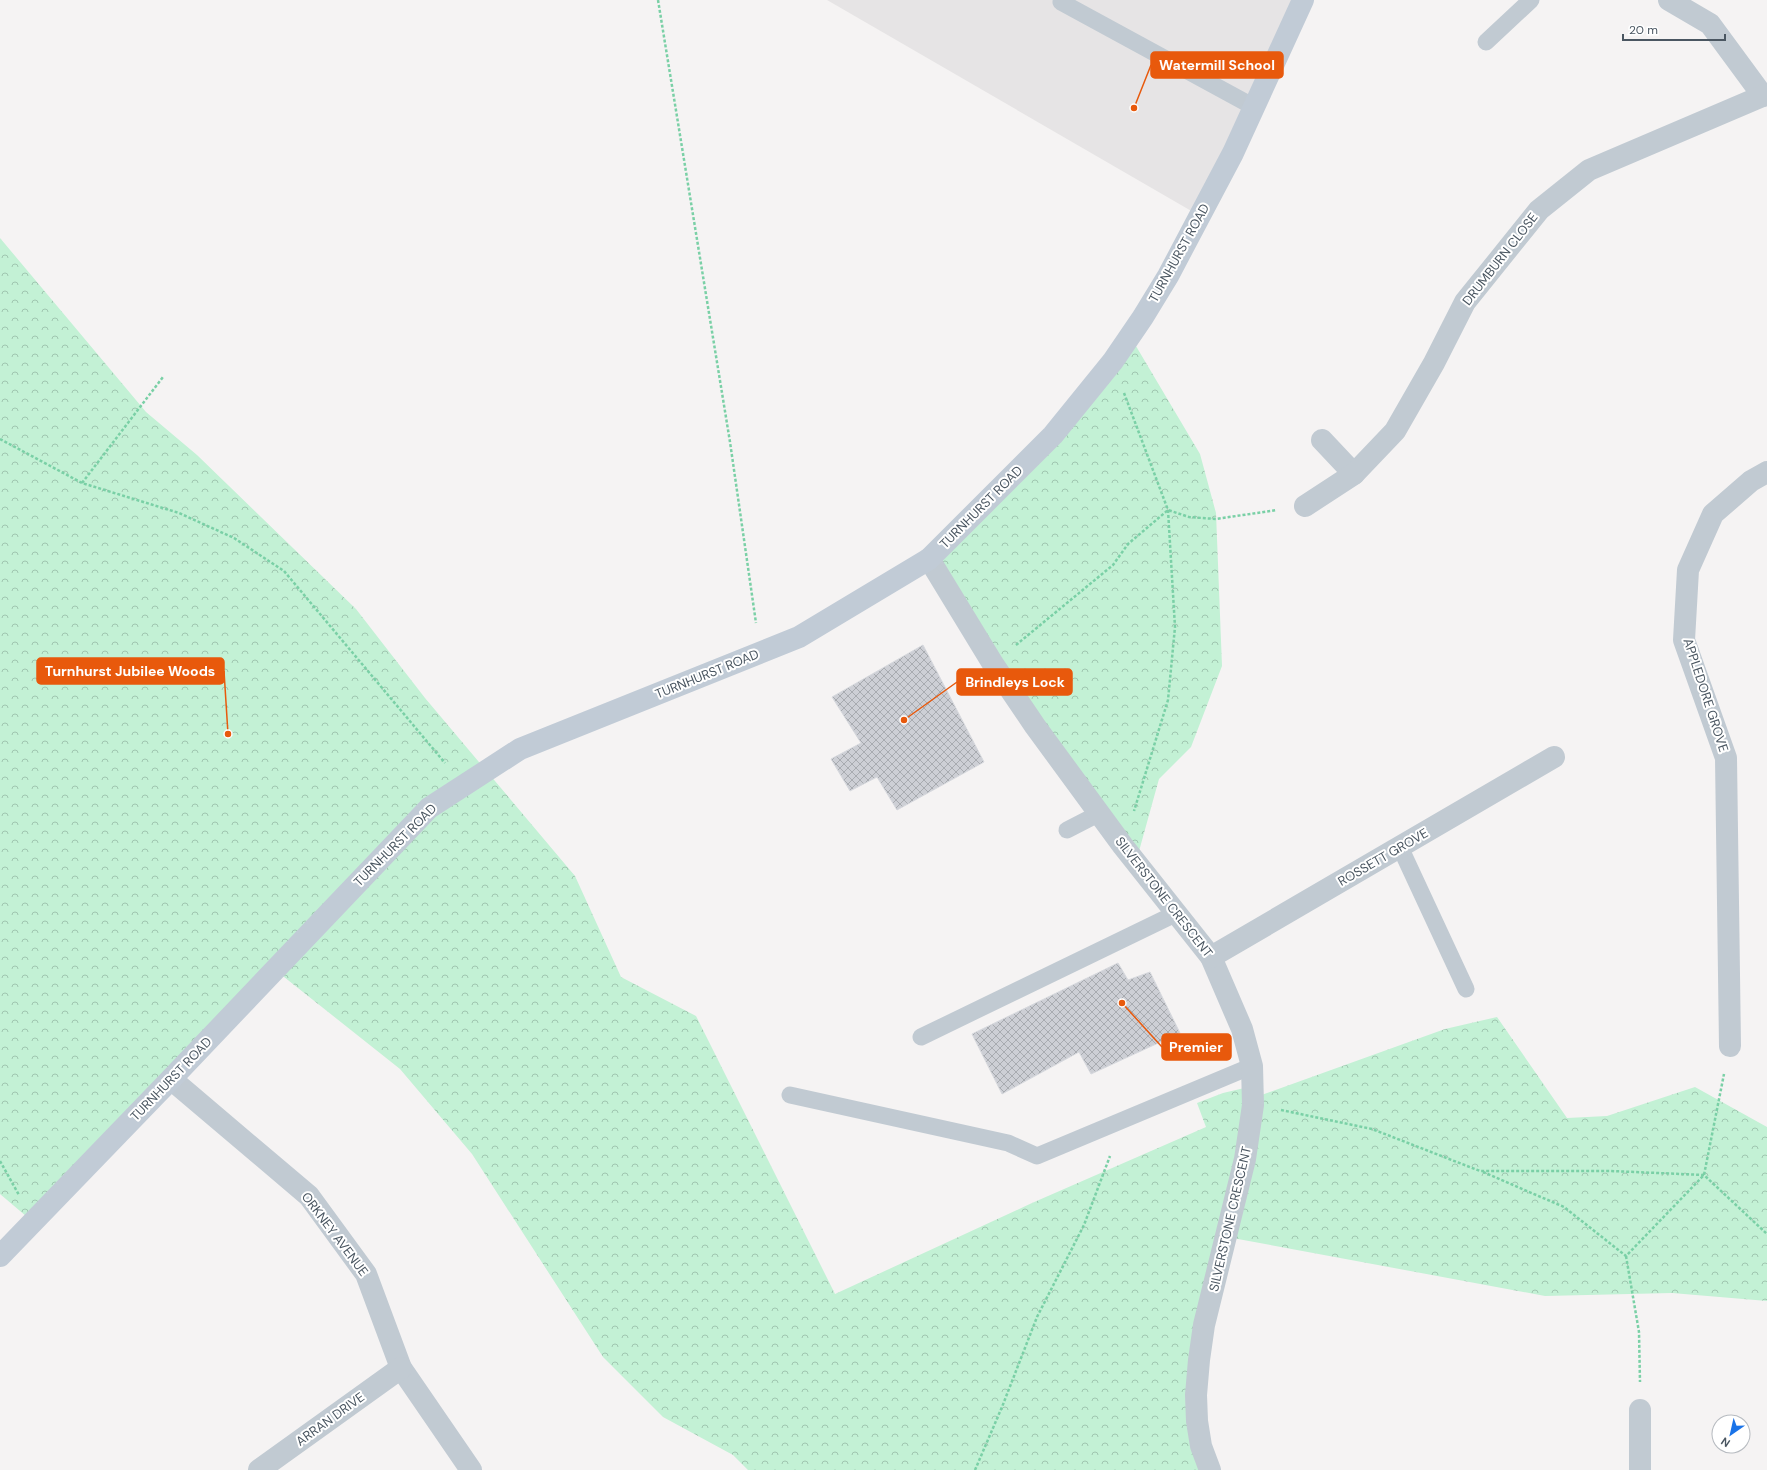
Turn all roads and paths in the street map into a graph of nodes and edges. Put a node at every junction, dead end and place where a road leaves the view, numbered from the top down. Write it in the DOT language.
graph roads {
  1 [pos="658,0"];
  2 [pos="1304,0"];
  3 [pos="1531,0"];
  4 [pos="1669,0"];
  5 [pos="1061,2"];
  6 [pos="1486,42"];
  7 [pos="1765,95"];
  8 [pos="1254,108"];
  9 [pos="1113,361"];
  10 [pos="162,377"];
  11 [pos="0,439"];
  12 [pos="1322,440"];
  13 [pos="1767,472"];
  14 [pos="1354,474"];
  15 [pos="82,482"];
  16 [pos="1305,506"];
  17 [pos="1168,510"];
  18 [pos="929,558"];
  19 [pos="760,653"];
  20 [pos="993,664"];
  21 [pos="1554,757"];
  22 [pos="464,785"];
  23 [pos="1100,813"];
  24 [pos="1067,830"];
  25 [pos="1123,846"];
  26 [pos="1400,847"];
  27 [pos="1177,914"];
  28 [pos="1211,957"];
  29 [pos="1466,989"];
  30 [pos="921,1037"];
  31 [pos="1730,1046"];
  32 [pos="1252,1066"];
  33 [pos="171,1079"];
  34 [pos="790,1095"];
  35 [pos="1254,1105"];
  36 [pos="1110,1156"];
  37 [pos="0,1161"];
  38 [pos="1480,1170"];
  39 [pos="1704,1175"];
  40 [pos="33,1222"];
  41 [pos="1767,1234"];
  42 [pos="0,1256"];
  43 [pos="1626,1256"];
  44 [pos="401,1368"];
  45 [pos="1640,1410"];
  46 [pos="259,1470"];
  47 [pos="471,1470"];
  48 [pos="975,1470"];
  49 [pos="1210,1470"];
  50 [pos="1640,1470"];
  1 -- 19 [label="path"];
  2 -- 8 [label="street, TURNHURST ROAD"];
  3 -- 6 [label="lane"];
  4 -- 7 [label="street"];
  5 -- 8 [label="lane"];
  7 -- 14 [label="street, DRUMBURN CLOSE"];
  8 -- 9 [label="street, TURNHURST ROAD"];
  9 -- 17 [label="path"];
  9 -- 18 [label="street, TURNHURST ROAD"];
  10 -- 15 [label="path"];
  11 -- 15 [label="path"];
  12 -- 14 [label="street"];
  13 -- 31 [label="street, APPLEDORE GROVE"];
  14 -- 16 [label="street, DRUMBURN CLOSE"];
  15 -- 22 [label="path"];
  16 -- 17 [label="path"];
  17 -- 20 [label="path"];
  17 -- 25 [label="path"];
  18 -- 19 [label="street, TURNHURST ROAD"];
  18 -- 20 [label="street, SILVERSTONE CRESCENT"];
  19 -- 22 [label="street, TURNHURST ROAD"];
  20 -- 23 [label="street, SILVERSTONE CRESCENT"];
  21 -- 26 [label="street, ROSSETT GROVE"];
  22 -- 33 [label="street, TURNHURST ROAD"];
  23 -- 24 [label="lane"];
  23 -- 25 [label="street, SILVERSTONE CRESCENT"];
  25 -- 27 [label="street, SILVERSTONE CRESCENT"];
  26 -- 28 [label="street, ROSSETT GROVE"];
  26 -- 29 [label="lane"];
  27 -- 28 [label="street, SILVERSTONE CRESCENT"];
  27 -- 30 [label="lane"];
  28 -- 32 [label="street, SILVERSTONE CRESCENT"];
  31 -- 39 [label="path"];
  32 -- 34 [label="lane"];
  32 -- 35 [label="street, SILVERSTONE CRESCENT"];
  33 -- 40 [label="street, TURNHURST ROAD"];
  33 -- 44 [label="street, ORKNEY AVENUE"];
  35 -- 38 [label="path"];
  35 -- 49 [label="street, SILVERSTONE CRESCENT"];
  36 -- 48 [label="path"];
  37 -- 40 [label="path"];
  38 -- 39 [label="path"];
  38 -- 43 [label="path"];
  39 -- 41 [label="path"];
  39 -- 43 [label="path"];
  40 -- 42 [label="street, TURNHURST ROAD"];
  43 -- 45 [label="path"];
  44 -- 46 [label="street, ARRAN DRIVE"];
  44 -- 47 [label="street, ORKNEY AVENUE"];
  45 -- 50 [label="street"];
}
